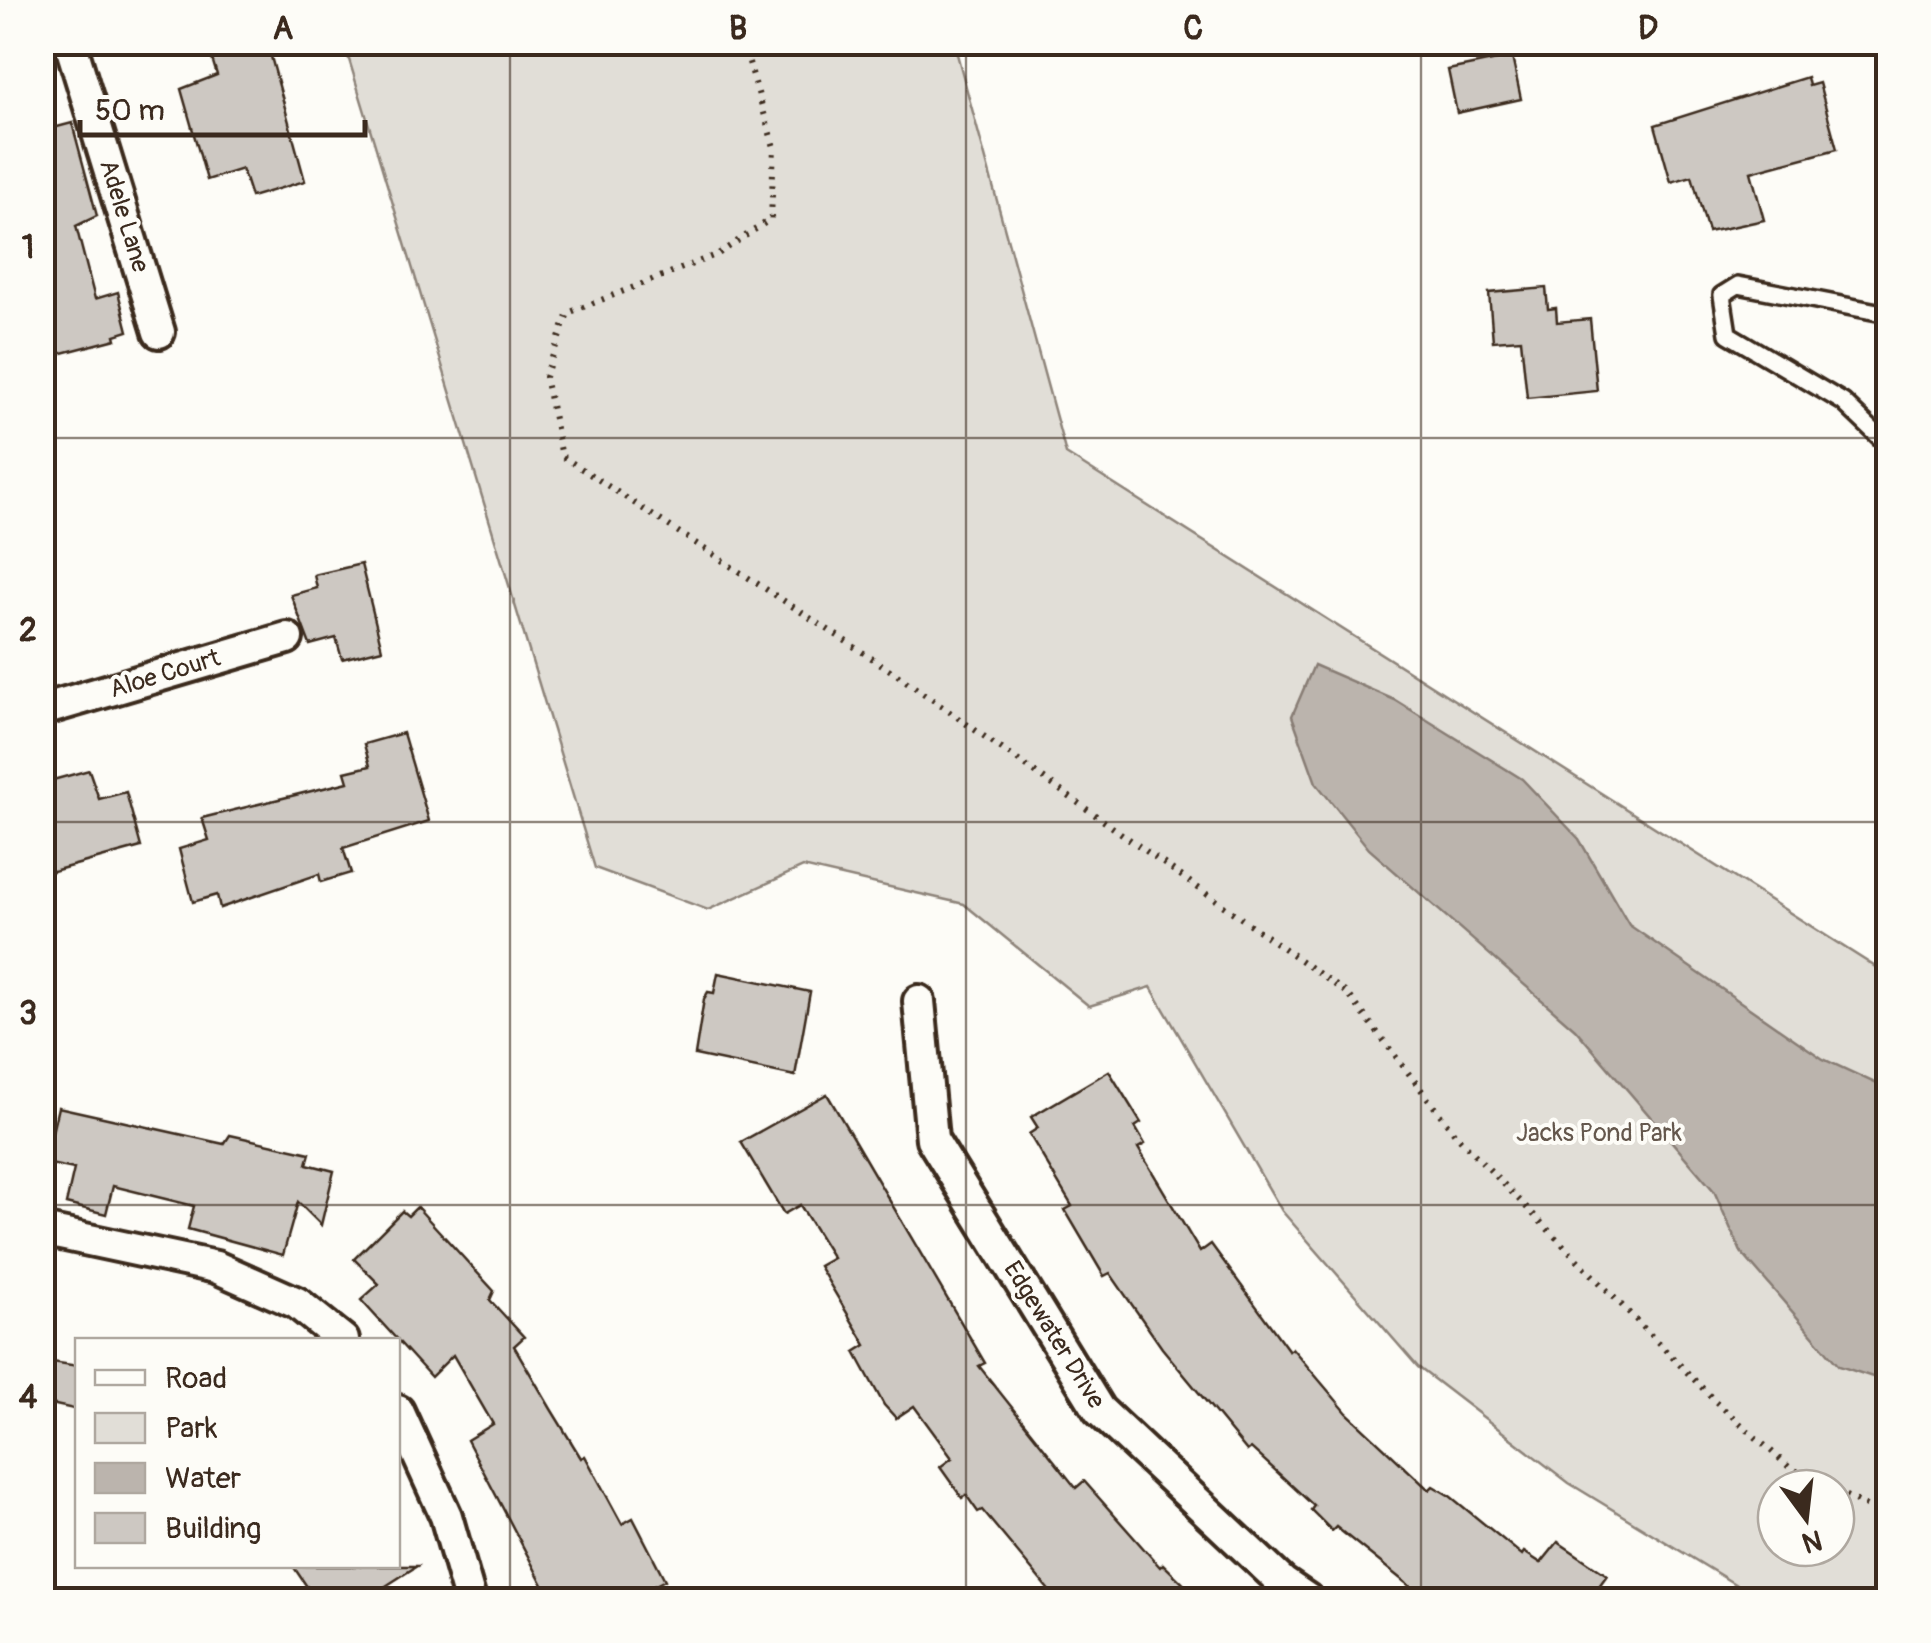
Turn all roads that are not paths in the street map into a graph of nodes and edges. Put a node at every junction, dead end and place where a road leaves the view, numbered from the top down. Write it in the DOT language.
graph roads {
  1 [pos="70,42"];
  2 [pos="1888,314"];
  3 [pos="159,332"];
  4 [pos="1888,444"];
  5 [pos="287,638"];
  6 [pos="42,710"];
  7 [pos="919,1002"];
  8 [pos="42,1230"];
  9 [pos="341,1338"];
  10 [pos="400,1415"];
  11 [pos="470,1600"];
  12 [pos="1308,1600"];
  1 -- 3 [label="street, Adele Lane"];
  2 -- 4 [label="lane"];
  5 -- 6 [label="street, Aloe Court"];
  7 -- 12 [label="street, Edgewater Drive"];
  8 -- 9 [label="street"];
  10 -- 11 [label="street"];
}
